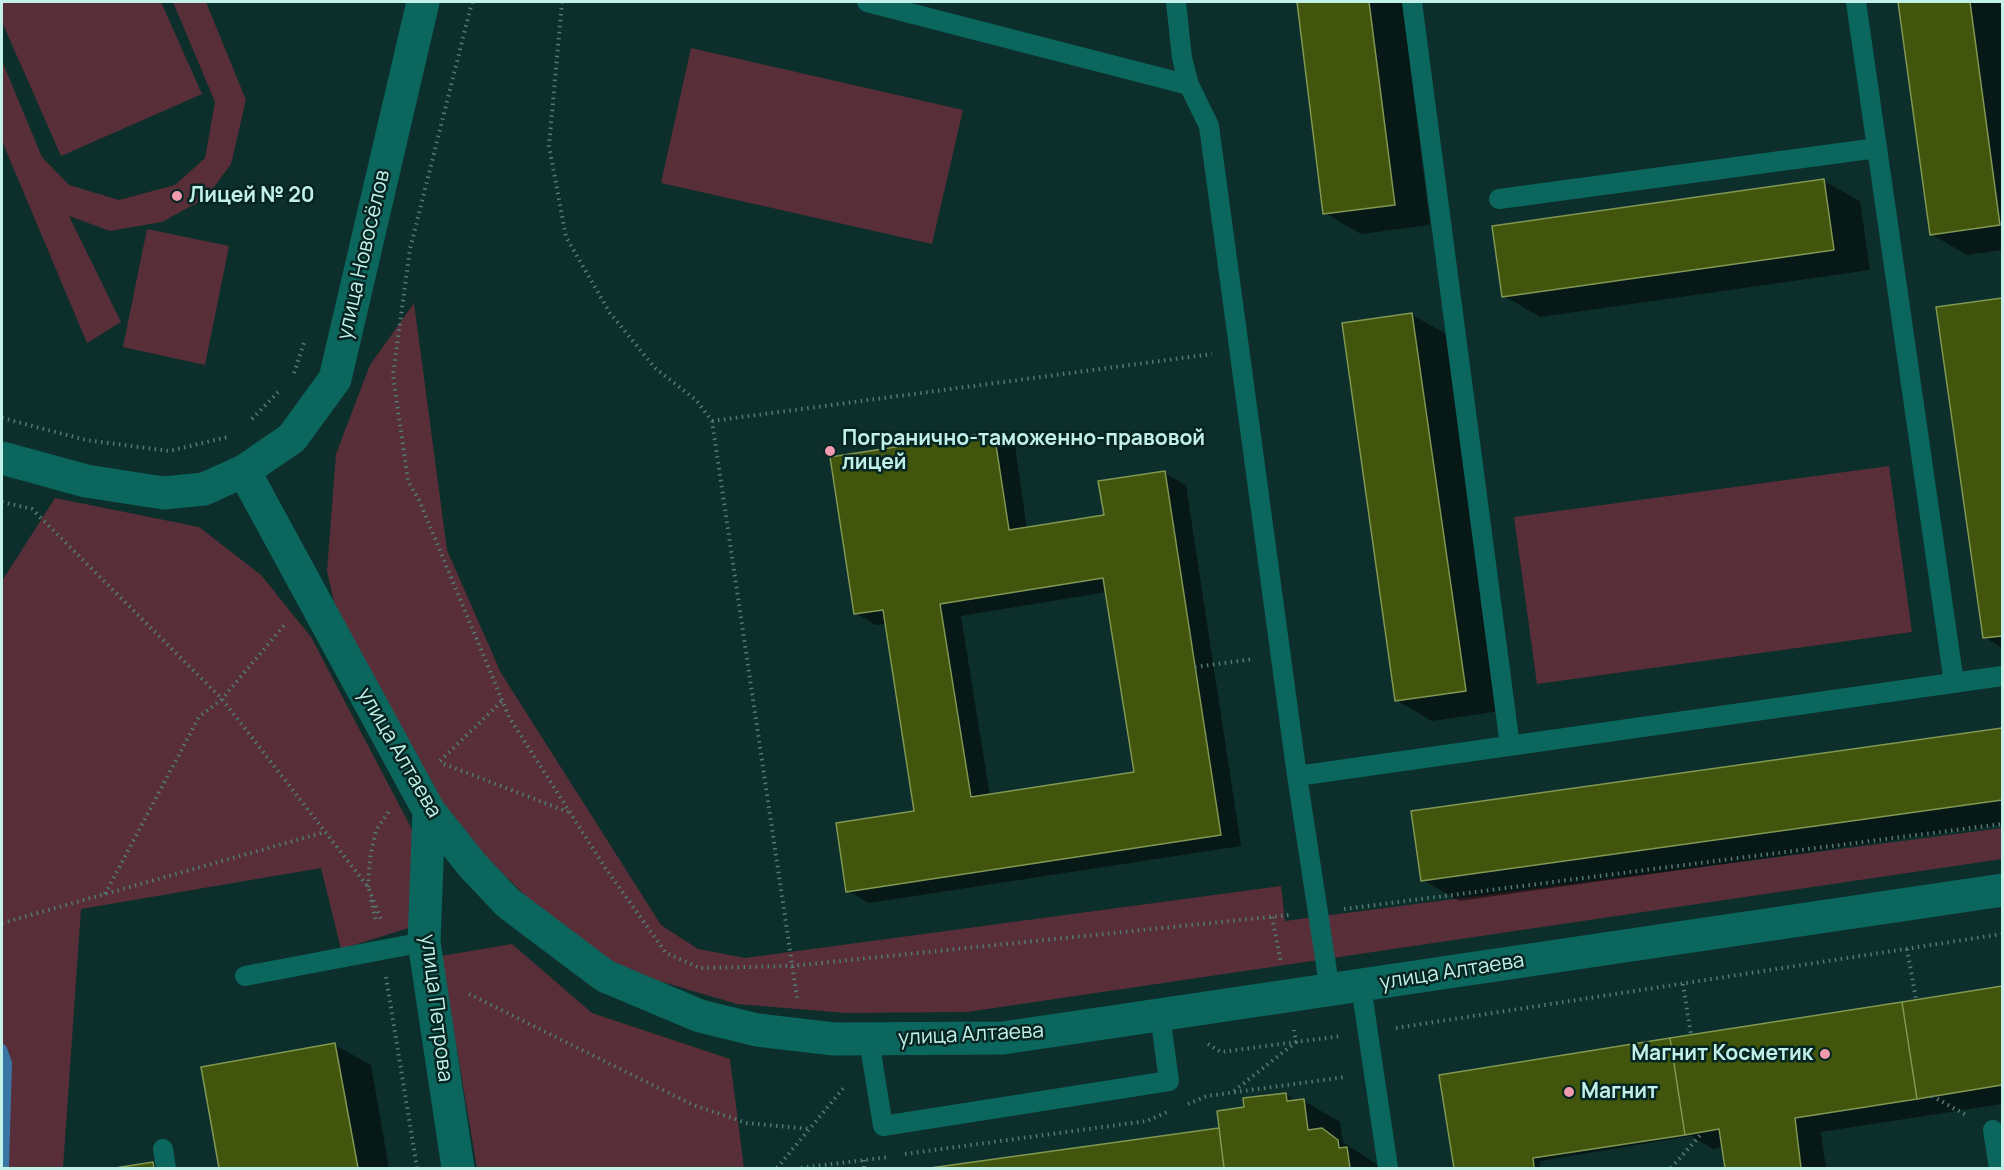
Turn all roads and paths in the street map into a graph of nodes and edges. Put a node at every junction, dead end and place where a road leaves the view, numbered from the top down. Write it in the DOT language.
graph roads {
  1 [pos="423,2"];
  2 [pos="472,2"];
  3 [pos="562,2"];
  4 [pos="867,2"];
  5 [pos="1176,2"];
  6 [pos="1412,2"];
  7 [pos="1856,2"];
  8 [pos="1189,85"];
  9 [pos="1877,148"];
  10 [pos="1499,198"];
  11 [pos="1239,351"];
  12 [pos="285,386"];
  13 [pos="2,418"];
  14 [pos="712,421"];
  15 [pos="246,427"];
  16 [pos="238,435"];
  17 [pos="2,458"];
  18 [pos="244,471"];
  19 [pos="2,502"];
  20 [pos="32,509"];
  21 [pos="311,595"];
  22 [pos="1280,655"];
  23 [pos="1195,667"];
  24 [pos="2002,676"];
  25 [pos="1954,683"];
  26 [pos="1510,746"];
  27 [pos="439,763"];
  28 [pos="1297,777"];
  29 [pos="429,811"];
  30 [pos="569,812"];
  31 [pos="2002,824"];
  32 [pos="325,832"];
  33 [pos="2002,890"];
  34 [pos="105,894"];
  35 [pos="1317,912"];
  36 [pos="2,923"];
  37 [pos="424,942"];
  38 [pos="1907,949"];
  39 [pos="791,966"];
  40 [pos="245,976"];
  41 [pos="1683,984"];
  42 [pos="1345,988"];
  43 [pos="1916,999"];
  44 [pos="1160,1015"];
  45 [pos="1691,1035"];
  46 [pos="869,1040"];
  47 [pos="1296,1042"];
  48 [pos="1232,1092"];
  49 [pos="1932,1096"];
  50 [pos="1993,1130"];
  51 [pos="1702,1132"];
  52 [pos="864,1160"];
  53 [pos="458,1168"];
  54 [pos="864,1168"];
  55 [pos="1388,1168"];
  56 [pos="1671,1168"];
  57 [pos="1999,1168"];
  1 -- 18 [label="street, улица Новосёлов"];
  2 -- 30 [label="path"];
  3 -- 14 [label="path"];
  4 -- 8 [label="lane"];
  5 -- 8 [label="lane"];
  6 -- 26 [label="lane"];
  7 -- 9 [label="lane"];
  8 -- 11 [label="lane"];
  9 -- 10 [label="lane"];
  9 -- 25 [label="lane"];
  11 -- 14 [label="path"];
  11 -- 22 [label="lane"];
  12 -- 15 [label="path"];
  13 -- 16 [label="path"];
  14 -- 39 [label="path"];
  17 -- 18 [label="street, улица Новосёлов"];
  18 -- 21 [label="street, улица Алтаева"];
  19 -- 20 [label="path"];
  21 -- 29 [label="street, улица Алтаева"];
  21 -- 34 [label="path"];
  22 -- 23 [label="path"];
  22 -- 28 [label="lane"];
  24 -- 25 [label="lane"];
  25 -- 26 [label="lane"];
  26 -- 28 [label="lane"];
  27 -- 30 [label="path"];
  28 -- 35 [label="lane"];
  29 -- 37 [label="street, улица Петрова"];
  29 -- 46 [label="street, улица Алтаева"];
  30 -- 39 [label="path"];
  31 -- 35 [label="path"];
  32 -- 34 [label="path"];
  33 -- 42 [label="street, улица Алтаева"];
  34 -- 36 [label="path"];
  35 -- 39 [label="path"];
  35 -- 42 [label="lane"];
  37 -- 40 [label="lane"];
  37 -- 53 [label="street, улица Петрова"];
  38 -- 43 [label="path"];
  41 -- 45 [label="path"];
  42 -- 44 [label="street, улица Алтаева"];
  42 -- 55 [label="lane"];
  44 -- 46 [label="street, улица Алтаева"];
  44 -- 46 [label="lane"];
  47 -- 48 [label="path"];
  49 -- 50 [label="path"];
  50 -- 57 [label="lane"];
  51 -- 56 [label="path"];
  52 -- 54 [label="path"];
}
